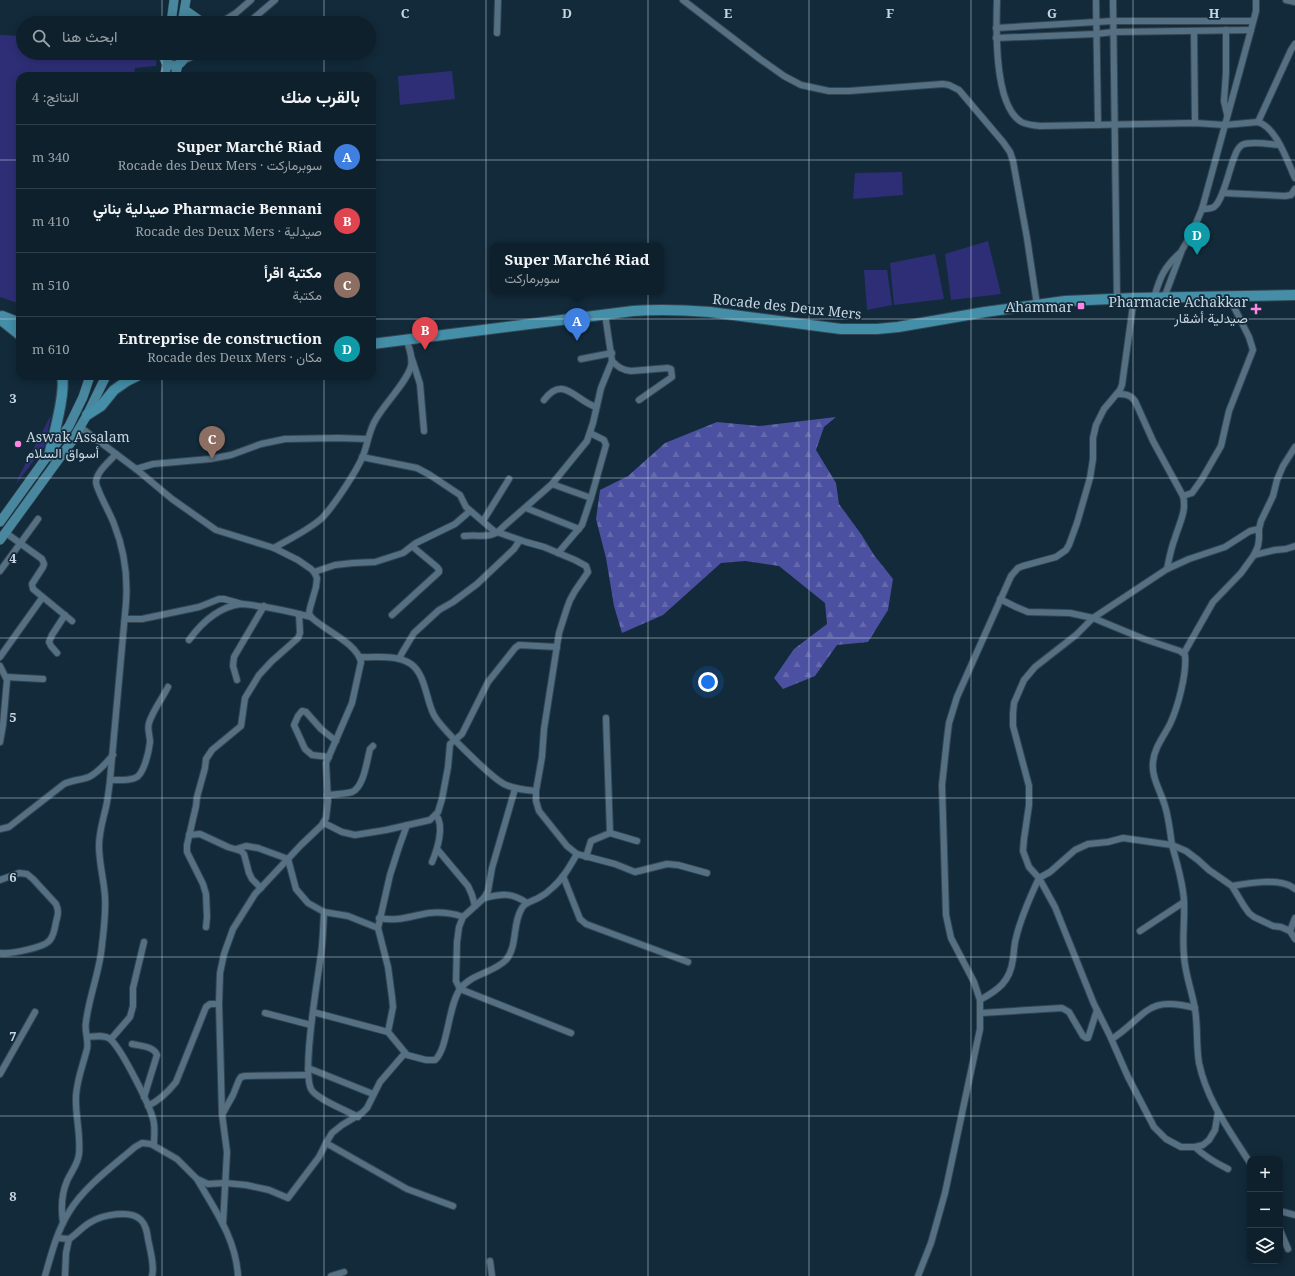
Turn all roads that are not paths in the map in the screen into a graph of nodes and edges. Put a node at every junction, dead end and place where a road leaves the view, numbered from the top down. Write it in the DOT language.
graph roads {
  1 [pos="174,0"];
  2 [pos="186,0"];
  3 [pos="251,0"];
  4 [pos="275,0"];
  5 [pos="498,0"];
  6 [pos="683,0"];
  7 [pos="997,0"];
  8 [pos="1096,0"];
  9 [pos="1113,0"];
  10 [pos="1256,0"];
  11 [pos="1286,0"];
  12 [pos="1295,2"];
  13 [pos="185,10"];
  14 [pos="172,16"];
  15 [pos="184,16"];
  16 [pos="193,16"];
  17 [pos="231,16"];
  18 [pos="256,16"];
  19 [pos="1113,21"];
  20 [pos="1253,21"];
  21 [pos="1096,23"];
  22 [pos="996,28"];
  23 [pos="1226,30"];
  24 [pos="1251,30"];
  25 [pos="1194,31"];
  26 [pos="1113,32"];
  27 [pos="497,33"];
  28 [pos="1096,34"];
  29 [pos="996,38"];
  30 [pos="1295,44"];
  31 [pos="165,60"];
  32 [pos="182,60"];
  33 [pos="168,63"];
  34 [pos="165,72"];
  35 [pos="177,72"];
  36 [pos="1227,114"];
  37 [pos="1258,122"];
  38 [pos="1195,123"];
  39 [pos="1098,125"];
  40 [pos="1115,125"];
  41 [pos="1225,125"];
  42 [pos="1279,145"];
  43 [pos="1295,178"];
  44 [pos="1295,189"];
  45 [pos="1223,193"];
  46 [pos="1202,209"];
  47 [pos="1182,250"];
  48 [pos="1295,295"];
  49 [pos="1233,296"];
  50 [pos="1134,298"];
  51 [pos="1159,298"];
  52 [pos="1117,299"];
  53 [pos="1037,305"];
  54 [pos="606,314"];
  55 [pos="0,317"];
  56 [pos="16,322"];
  57 [pos="16,331"];
  58 [pos="406,339"];
  59 [pos="376,343"];
  60 [pos="612,353"];
  61 [pos="412,359"];
  62 [pos="581,360"];
  63 [pos="612,360"];
  64 [pos="62,380"];
  65 [pos="89,380"];
  66 [pos="104,380"];
  67 [pos="129,380"];
  68 [pos="1117,394"];
  69 [pos="544,400"];
  70 [pos="640,400"];
  71 [pos="596,407"];
  72 [pos="87,415"];
  73 [pos="80,428"];
  74 [pos="424,431"];
  75 [pos="590,432"];
  76 [pos="367,438"];
  77 [pos="1295,447"];
  78 [pos="116,454"];
  79 [pos="49,456"];
  80 [pos="362,457"];
  81 [pos="136,469"];
  82 [pos="509,479"];
  83 [pos="552,484"];
  84 [pos="1183,496"];
  85 [pos="591,498"];
  86 [pos="526,508"];
  87 [pos="470,511"];
  88 [pos="38,519"];
  89 [pos="483,521"];
  90 [pos="0,522"];
  91 [pos="578,529"];
  92 [pos="1259,529"];
  93 [pos="6,533"];
  94 [pos="498,533"];
  95 [pos="464,536"];
  96 [pos="0,540"];
  97 [pos="520,540"];
  98 [pos="21,543"];
  99 [pos="1295,546"];
  100 [pos="413,547"];
  101 [pos="274,548"];
  102 [pos="558,553"];
  103 [pos="1254,555"];
  104 [pos="1167,569"];
  105 [pos="0,571"];
  106 [pos="314,572"];
  107 [pos="42,598"];
  108 [pos="1000,599"];
  109 [pos="242,604"];
  110 [pos="264,606"];
  111 [pos="299,614"];
  112 [pos="392,615"];
  113 [pos="65,616"];
  114 [pos="311,617"];
  115 [pos="1093,618"];
  116 [pos="125,619"];
  117 [pos="72,621"];
  118 [pos="189,640"];
  119 [pos="558,647"];
  120 [pos="57,653"];
  121 [pos="1184,653"];
  122 [pos="0,657"];
  123 [pos="360,657"];
  124 [pos="399,659"];
  125 [pos="0,666"];
  126 [pos="6,676"];
  127 [pos="43,679"];
  128 [pos="236,680"];
  129 [pos="168,687"];
  130 [pos="606,718"];
  131 [pos="456,740"];
  132 [pos="336,741"];
  133 [pos="0,742"];
  134 [pos="373,746"];
  135 [pos="113,755"];
  136 [pos="329,757"];
  137 [pos="110,780"];
  138 [pos="515,789"];
  139 [pos="536,791"];
  140 [pos="327,795"];
  141 [pos="436,815"];
  142 [pos="324,823"];
  143 [pos="407,825"];
  144 [pos="0,829"];
  145 [pos="610,833"];
  146 [pos="189,835"];
  147 [pos="637,841"];
  148 [pos="1172,845"];
  149 [pos="236,849"];
  150 [pos="437,849"];
  151 [pos="577,854"];
  152 [pos="586,857"];
  153 [pos="288,859"];
  154 [pos="432,862"];
  155 [pos="707,873"];
  156 [pos="563,876"];
  157 [pos="1039,878"];
  158 [pos="0,880"];
  159 [pos="1232,886"];
  160 [pos="261,888"];
  161 [pos="1295,889"];
  162 [pos="484,898"];
  163 [pos="1184,902"];
  164 [pos="527,903"];
  165 [pos="475,906"];
  166 [pos="324,912"];
  167 [pos="463,917"];
  168 [pos="379,918"];
  169 [pos="1295,918"];
  170 [pos="206,926"];
  171 [pos="378,928"];
  172 [pos="1140,931"];
  173 [pos="1290,931"];
  174 [pos="1295,939"];
  175 [pos="144,942"];
  176 [pos="0,953"];
  177 [pos="688,962"];
  178 [pos="460,989"];
  179 [pos="980,1000"];
  180 [pos="219,1004"];
  181 [pos="1195,1008"];
  182 [pos="1097,1010"];
  183 [pos="35,1012"];
  184 [pos="313,1012"];
  185 [pos="265,1013"];
  186 [pos="980,1013"];
  187 [pos="311,1025"];
  188 [pos="388,1032"];
  189 [pos="571,1034"];
  190 [pos="87,1037"];
  191 [pos="1112,1038"];
  192 [pos="111,1039"];
  193 [pos="132,1044"];
  194 [pos="405,1053"];
  195 [pos="0,1058"];
  196 [pos="5,1064"];
  197 [pos="308,1068"];
  198 [pos="0,1074"];
  199 [pos="308,1075"];
  200 [pos="373,1094"];
  201 [pos="144,1097"];
  202 [pos="148,1106"];
  203 [pos="1218,1112"];
  204 [pos="222,1114"];
  205 [pos="358,1116"];
  206 [pos="326,1143"];
  207 [pos="154,1145"];
  208 [pos="1194,1147"];
  209 [pos="1247,1158"];
  210 [pos="1228,1169"];
  211 [pos="197,1179"];
  212 [pos="225,1183"];
  213 [pos="453,1206"];
  214 [pos="1283,1212"];
  215 [pos="1295,1215"];
  216 [pos="63,1223"];
  217 [pos="223,1224"];
  218 [pos="1283,1237"];
  219 [pos="57,1238"];
  220 [pos="69,1239"];
  221 [pos="1288,1249"];
  222 [pos="490,1261"];
  223 [pos="344,1272"];
  224 [pos="45,1276"];
  225 [pos="66,1276"];
  226 [pos="152,1276"];
  227 [pos="238,1276"];
  228 [pos="331,1276"];
  229 [pos="492,1276"];
  230 [pos="918,1276"];
  1 -- 14 [label="main road"];
  2 -- 13 [label="main road"];
  3 -- 17 [label="street"];
  4 -- 18 [label="street"];
  5 -- 27 [label="street"];
  6 -- 53 [label="street"];
  7 -- 22 [label="street"];
  8 -- 21 [label="street"];
  9 -- 19 [label="street"];
  10 -- 20 [label="street"];
  11 -- 12 [label="street"];
  13 -- 15 [label="main road"];
  13 -- 16 [label="main road"];
  19 -- 20 [label="street"];
  19 -- 21 [label="street"];
  19 -- 26 [label="street"];
  20 -- 24 [label="street"];
  21 -- 22 [label="street"];
  21 -- 28 [label="street"];
  22 -- 29 [label="street"];
  23 -- 24 [label="street"];
  23 -- 25 [label="street"];
  23 -- 36 [label="street"];
  24 -- 36 [label="street"];
  25 -- 26 [label="street"];
  25 -- 38 [label="street"];
  26 -- 28 [label="street"];
  26 -- 40 [label="street"];
  28 -- 29 [label="street"];
  28 -- 39 [label="street"];
  29 -- 39 [label="street"];
  30 -- 37 [label="street"];
  31 -- 33 [label="main road"];
  32 -- 33 [label="main road"];
  32 -- 35 [label="main road"];
  33 -- 34 [label="main road"];
  36 -- 41 [label="street"];
  37 -- 41 [label="street"];
  37 -- 42 [label="street"];
  38 -- 40 [label="street"];
  38 -- 41 [label="street"];
  39 -- 40 [label="street"];
  40 -- 52 [label="street"];
  41 -- 46 [label="street"];
  42 -- 43 [label="street"];
  42 -- 45 [label="street"];
  44 -- 45 [label="street"];
  45 -- 46 [label="street"];
  46 -- 47 [label="street"];
  47 -- 51 [label="street"];
  47 -- 51 [label="street"];
  48 -- 49 [label="highway, Rocade des Deux Mers"];
  49 -- 51 [label="highway, Rocade des Deux Mers"];
  49 -- 84 [label="street"];
  50 -- 51 [label="highway, Rocade des Deux Mers"];
  50 -- 52 [label="highway, Rocade des Deux Mers"];
  50 -- 68 [label="street"];
  52 -- 53 [label="highway, Rocade des Deux Mers"];
  53 -- 54 [label="highway, Rocade des Deux Mers"];
  54 -- 58 [label="highway, Rocade des Deux Mers"];
  54 -- 60 [label="street"];
  55 -- 56 [label="highway"];
  55 -- 57 [label="highway"];
  58 -- 59 [label="highway, Rocade des Deux Mers"];
  58 -- 61 [label="street"];
  60 -- 62 [label="street"];
  60 -- 63 [label="street"];
  61 -- 74 [label="street"];
  61 -- 76 [label="street"];
  63 -- 70 [label="street"];
  63 -- 71 [label="street"];
  64 -- 79 [label="highway"];
  65 -- 79 [label="main road"];
  66 -- 72 [label="main road"];
  67 -- 72 [label="highway"];
  68 -- 84 [label="street"];
  68 -- 108 [label="street"];
  69 -- 71 [label="street"];
  71 -- 75 [label="street"];
  72 -- 73 [label="main road"];
  73 -- 78 [label="street"];
  73 -- 93 [label="main road"];
  75 -- 83 [label="street"];
  75 -- 85 [label="street"];
  76 -- 80 [label="street"];
  76 -- 81 [label="street"];
  77 -- 92 [label="street"];
  78 -- 81 [label="street"];
  78 -- 116 [label="street"];
  79 -- 90 [label="main road"];
  80 -- 87 [label="street"];
  80 -- 101 [label="street"];
  81 -- 101 [label="street"];
  82 -- 89 [label="street"];
  83 -- 85 [label="street"];
  83 -- 86 [label="street"];
  84 -- 104 [label="street"];
  85 -- 91 [label="street"];
  86 -- 91 [label="street"];
  86 -- 94 [label="street"];
  87 -- 89 [label="street"];
  87 -- 100 [label="street"];
  88 -- 98 [label="street"];
  89 -- 94 [label="street"];
  91 -- 102 [label="street"];
  92 -- 103 [label="street"];
  92 -- 104 [label="street"];
  93 -- 96 [label="main road"];
  93 -- 98 [label="street"];
  94 -- 95 [label="street"];
  94 -- 97 [label="street"];
  97 -- 102 [label="street"];
  97 -- 124 [label="street"];
  98 -- 105 [label="street"];
  98 -- 107 [label="street"];
  99 -- 103 [label="street"];
  100 -- 106 [label="street"];
  100 -- 112 [label="street"];
  101 -- 106 [label="street"];
  102 -- 119 [label="street"];
  103 -- 121 [label="street"];
  104 -- 115 [label="street"];
  106 -- 114 [label="street"];
  107 -- 113 [label="street"];
  107 -- 122 [label="street"];
  108 -- 115 [label="street"];
  108 -- 179 [label="street"];
  109 -- 110 [label="street"];
  109 -- 116 [label="street"];
  109 -- 118 [label="street"];
  110 -- 111 [label="street"];
  110 -- 128 [label="street"];
  111 -- 114 [label="street"];
  111 -- 146 [label="street"];
  113 -- 117 [label="street"];
  113 -- 120 [label="street"];
  114 -- 123 [label="street"];
  115 -- 121 [label="street"];
  115 -- 157 [label="street"];
  116 -- 135 [label="street"];
  119 -- 131 [label="street"];
  119 -- 139 [label="street"];
  121 -- 148 [label="street"];
  123 -- 124 [label="street"];
  123 -- 132 [label="street"];
  124 -- 131 [label="street"];
  125 -- 126 [label="street"];
  126 -- 127 [label="street"];
  126 -- 133 [label="street"];
  129 -- 137 [label="street"];
  130 -- 145 [label="street"];
  131 -- 138 [label="street"];
  131 -- 141 [label="street"];
  132 -- 136 [label="street"];
  132 -- 136 [label="street"];
  134 -- 140 [label="street"];
  135 -- 137 [label="street"];
  135 -- 144 [label="street"];
  136 -- 140 [label="street"];
  137 -- 190 [label="street"];
  138 -- 139 [label="street"];
  138 -- 162 [label="street"];
  139 -- 151 [label="street"];
  140 -- 142 [label="street"];
  141 -- 143 [label="street"];
  141 -- 150 [label="street"];
  142 -- 143 [label="street"];
  142 -- 153 [label="street"];
  143 -- 168 [label="street"];
  145 -- 147 [label="street"];
  145 -- 152 [label="street"];
  146 -- 149 [label="street"];
  146 -- 170 [label="street"];
  148 -- 157 [label="street"];
  148 -- 159 [label="street"];
  148 -- 163 [label="street"];
  149 -- 153 [label="street"];
  149 -- 160 [label="street"];
  150 -- 154 [label="street"];
  150 -- 165 [label="street"];
  151 -- 152 [label="street"];
  151 -- 156 [label="street"];
  152 -- 155 [label="street"];
  153 -- 160 [label="street"];
  153 -- 166 [label="street"];
  156 -- 164 [label="street"];
  156 -- 177 [label="street"];
  157 -- 179 [label="street"];
  157 -- 182 [label="street"];
  158 -- 176 [label="street"];
  159 -- 161 [label="street"];
  159 -- 173 [label="street"];
  160 -- 180 [label="street"];
  162 -- 164 [label="street"];
  162 -- 165 [label="street"];
  163 -- 172 [label="street"];
  163 -- 181 [label="street"];
  164 -- 178 [label="street"];
  165 -- 167 [label="street"];
  166 -- 171 [label="street"];
  166 -- 184 [label="street"];
  167 -- 168 [label="street"];
  167 -- 178 [label="street"];
  168 -- 171 [label="street"];
  169 -- 173 [label="street"];
  171 -- 188 [label="street"];
  173 -- 174 [label="street"];
  175 -- 192 [label="street"];
  178 -- 189 [label="street"];
  178 -- 194 [label="street"];
  179 -- 186 [label="street"];
  180 -- 202 [label="street"];
  180 -- 204 [label="street"];
  181 -- 191 [label="street"];
  181 -- 203 [label="street"];
  182 -- 186 [label="street"];
  182 -- 191 [label="street"];
  183 -- 196 [label="street"];
  184 -- 187 [label="street"];
  184 -- 188 [label="street"];
  185 -- 187 [label="street"];
  186 -- 230 [label="street"];
  187 -- 197 [label="street"];
  188 -- 194 [label="street"];
  190 -- 192 [label="street"];
  190 -- 216 [label="street"];
  191 -- 208 [label="street"];
  192 -- 201 [label="street"];
  193 -- 201 [label="street"];
  194 -- 200 [label="street"];
  195 -- 196 [label="street"];
  196 -- 198 [label="street"];
  197 -- 199 [label="street"];
  197 -- 200 [label="street"];
  199 -- 204 [label="street"];
  199 -- 205 [label="street"];
  200 -- 205 [label="street"];
  201 -- 202 [label="street"];
  202 -- 207 [label="street"];
  203 -- 208 [label="street"];
  203 -- 209 [label="street"];
  204 -- 212 [label="street"];
  205 -- 206 [label="street"];
  206 -- 212 [label="street"];
  206 -- 213 [label="street"];
  207 -- 211 [label="street"];
  207 -- 216 [label="street"];
  208 -- 210 [label="street"];
  211 -- 212 [label="street"];
  211 -- 217 [label="street"];
  212 -- 217 [label="street"];
  214 -- 215 [label="street"];
  216 -- 219 [label="street"];
  217 -- 227 [label="street"];
  218 -- 221 [label="street"];
  219 -- 220 [label="street"];
  219 -- 224 [label="street"];
  220 -- 225 [label="street"];
  220 -- 226 [label="street"];
  222 -- 229 [label="street"];
  223 -- 228 [label="street"];
}
